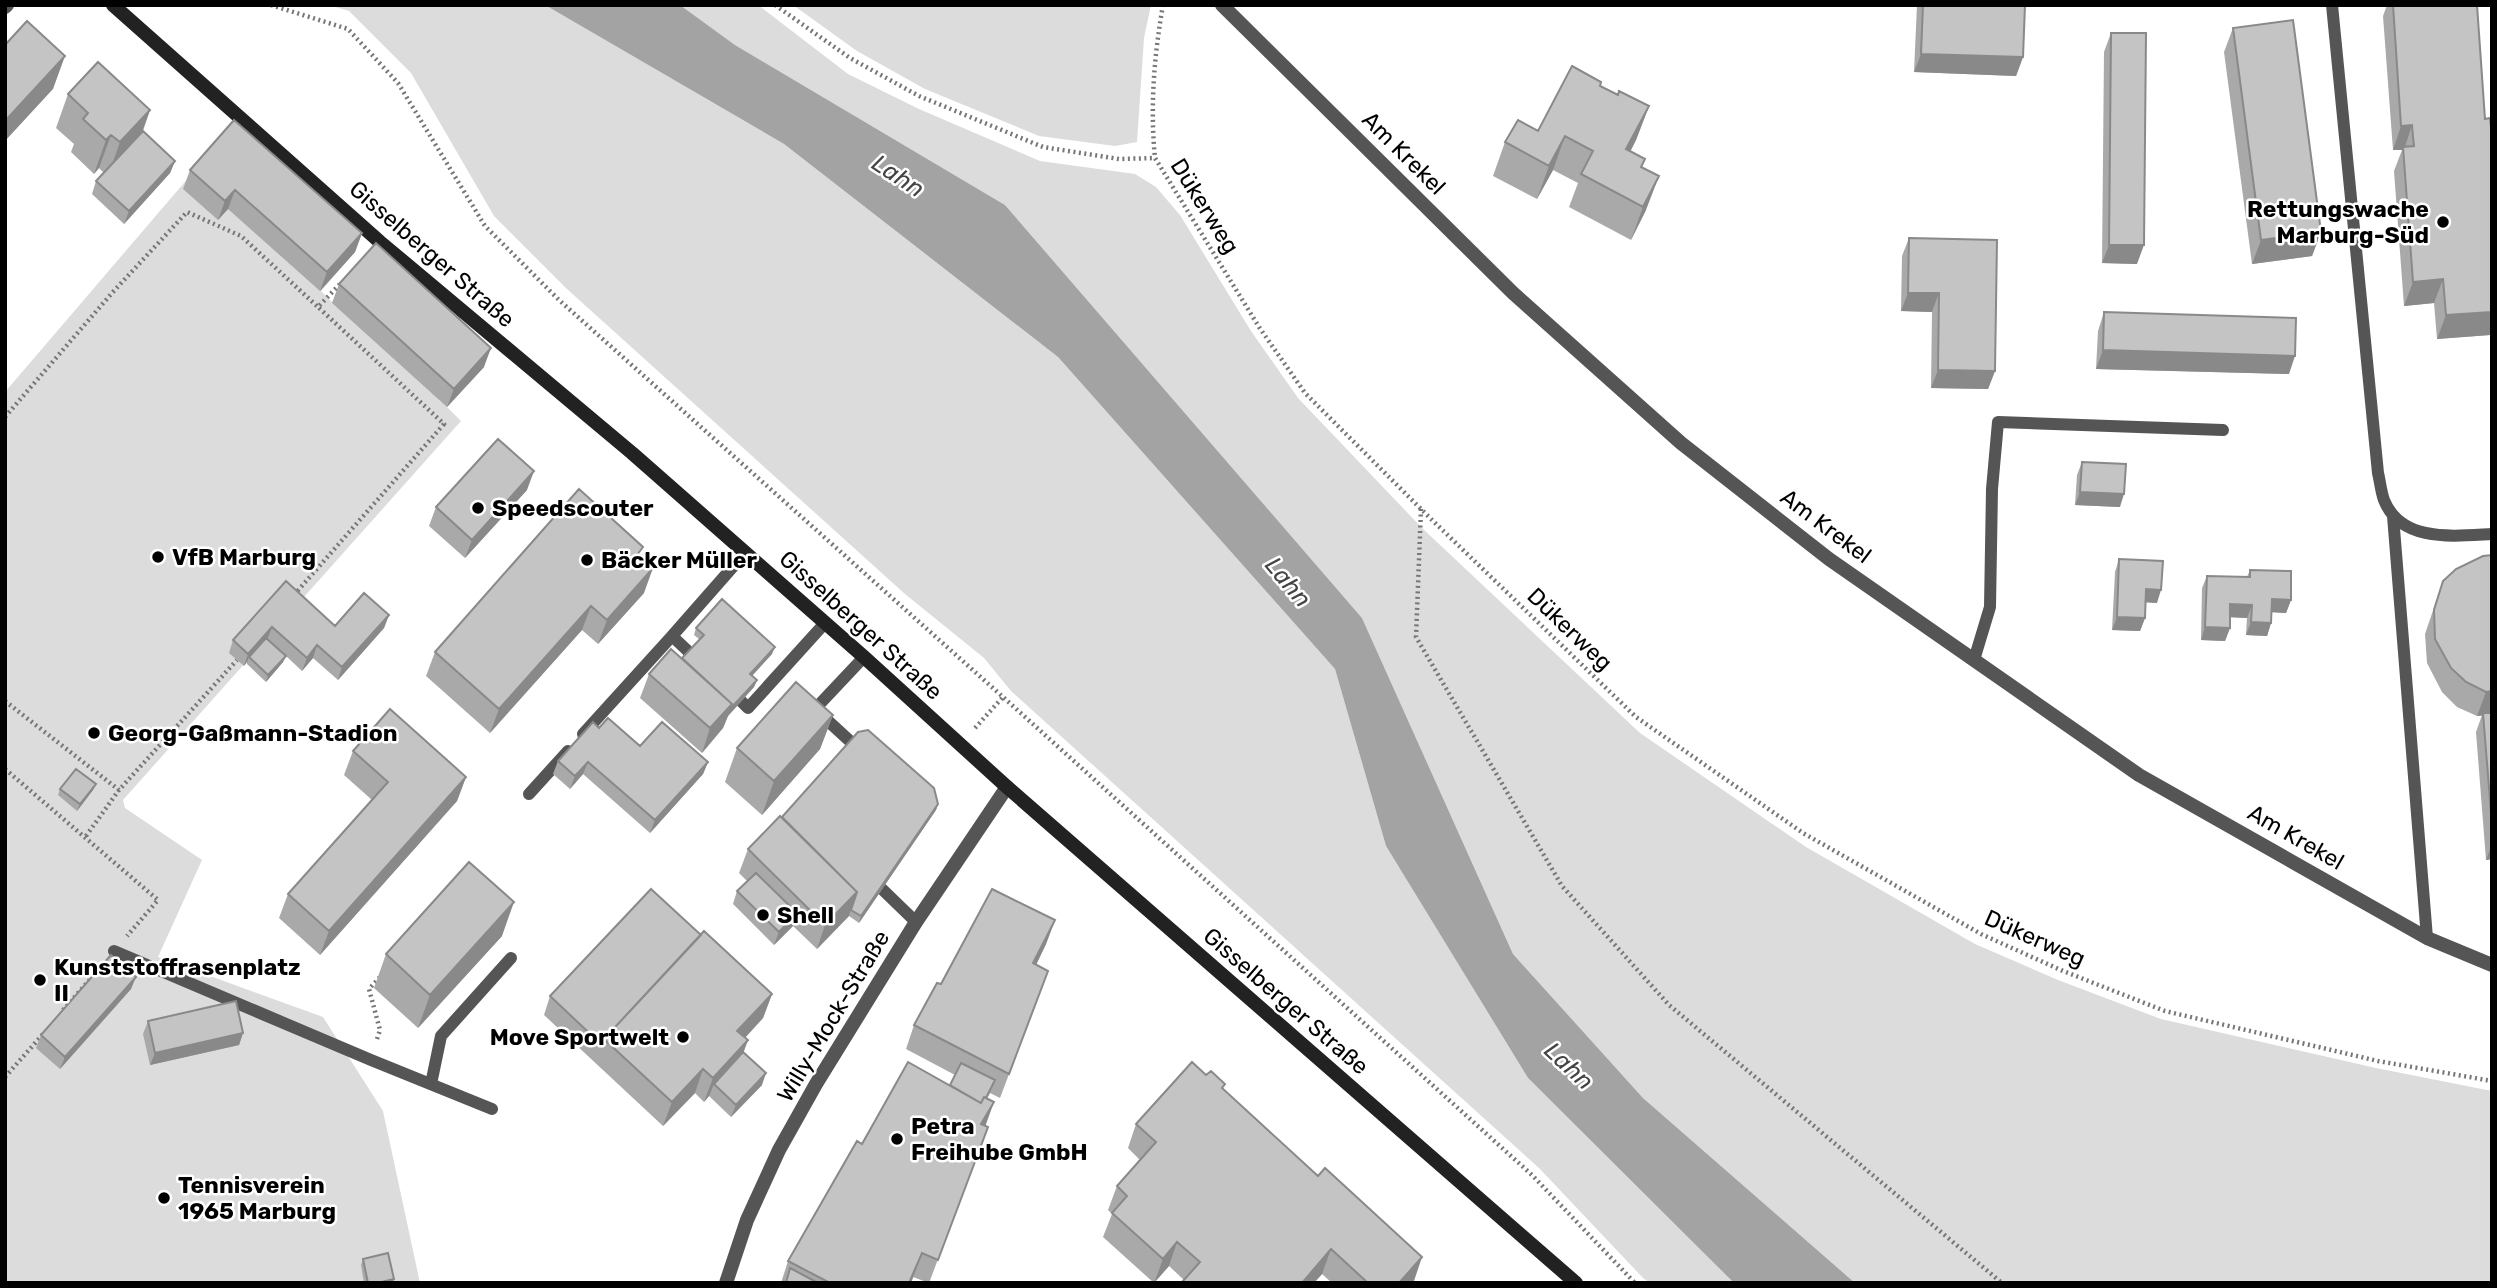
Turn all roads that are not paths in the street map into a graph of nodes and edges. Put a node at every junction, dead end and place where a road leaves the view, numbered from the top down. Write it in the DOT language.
graph roads {
  1 [pos="113,5"];
  2 [pos="1222,5"];
  3 [pos="2332,5"];
  4 [pos="2223,430"];
  5 [pos="2393,516"];
  6 [pos="2492,534"];
  7 [pos="745,553"];
  8 [pos="825,622"];
  9 [pos="672,636"];
  10 [pos="690,653"];
  11 [pos="864,657"];
  12 [pos="1974,660"];
  13 [pos="741,701"];
  14 [pos="852,743"];
  15 [pos="1007,787"];
  16 [pos="528,794"];
  17 [pos="882,889"];
  18 [pos="916,922"];
  19 [pos="2427,938"];
  20 [pos="114,951"];
  21 [pos="511,958"];
  22 [pos="2492,965"];
  23 [pos="431,1084"];
  24 [pos="492,1109"];
  25 [pos="726,1283"];
  26 [pos="1576,1283"];
  1 -- 7 [label="main road, Gisselberger Straße"];
  2 -- 12 [label="street, Am Krekel"];
  3 -- 5 [label="lane"];
  4 -- 12 [label="lane"];
  5 -- 6 [label="lane"];
  5 -- 19 [label="lane"];
  7 -- 8 [label="main road, Gisselberger Straße"];
  7 -- 9 [label="lane"];
  8 -- 11 [label="main road, Gisselberger Straße"];
  8 -- 13 [label="lane"];
  9 -- 10 [label="lane"];
  9 -- 16 [label="lane"];
  11 -- 14 [label="lane"];
  11 -- 15 [label="main road, Gisselberger Straße"];
  12 -- 19 [label="street, Am Krekel"];
  15 -- 18 [label="street, Willy-Mock-Straße"];
  15 -- 26 [label="main road, Gisselberger Straße"];
  17 -- 18 [label="lane"];
  18 -- 25 [label="street, Willy-Mock-Straße"];
  19 -- 22 [label="street, Am Krekel"];
  20 -- 23 [label="lane"];
  21 -- 23 [label="lane"];
  23 -- 24 [label="lane"];
}
